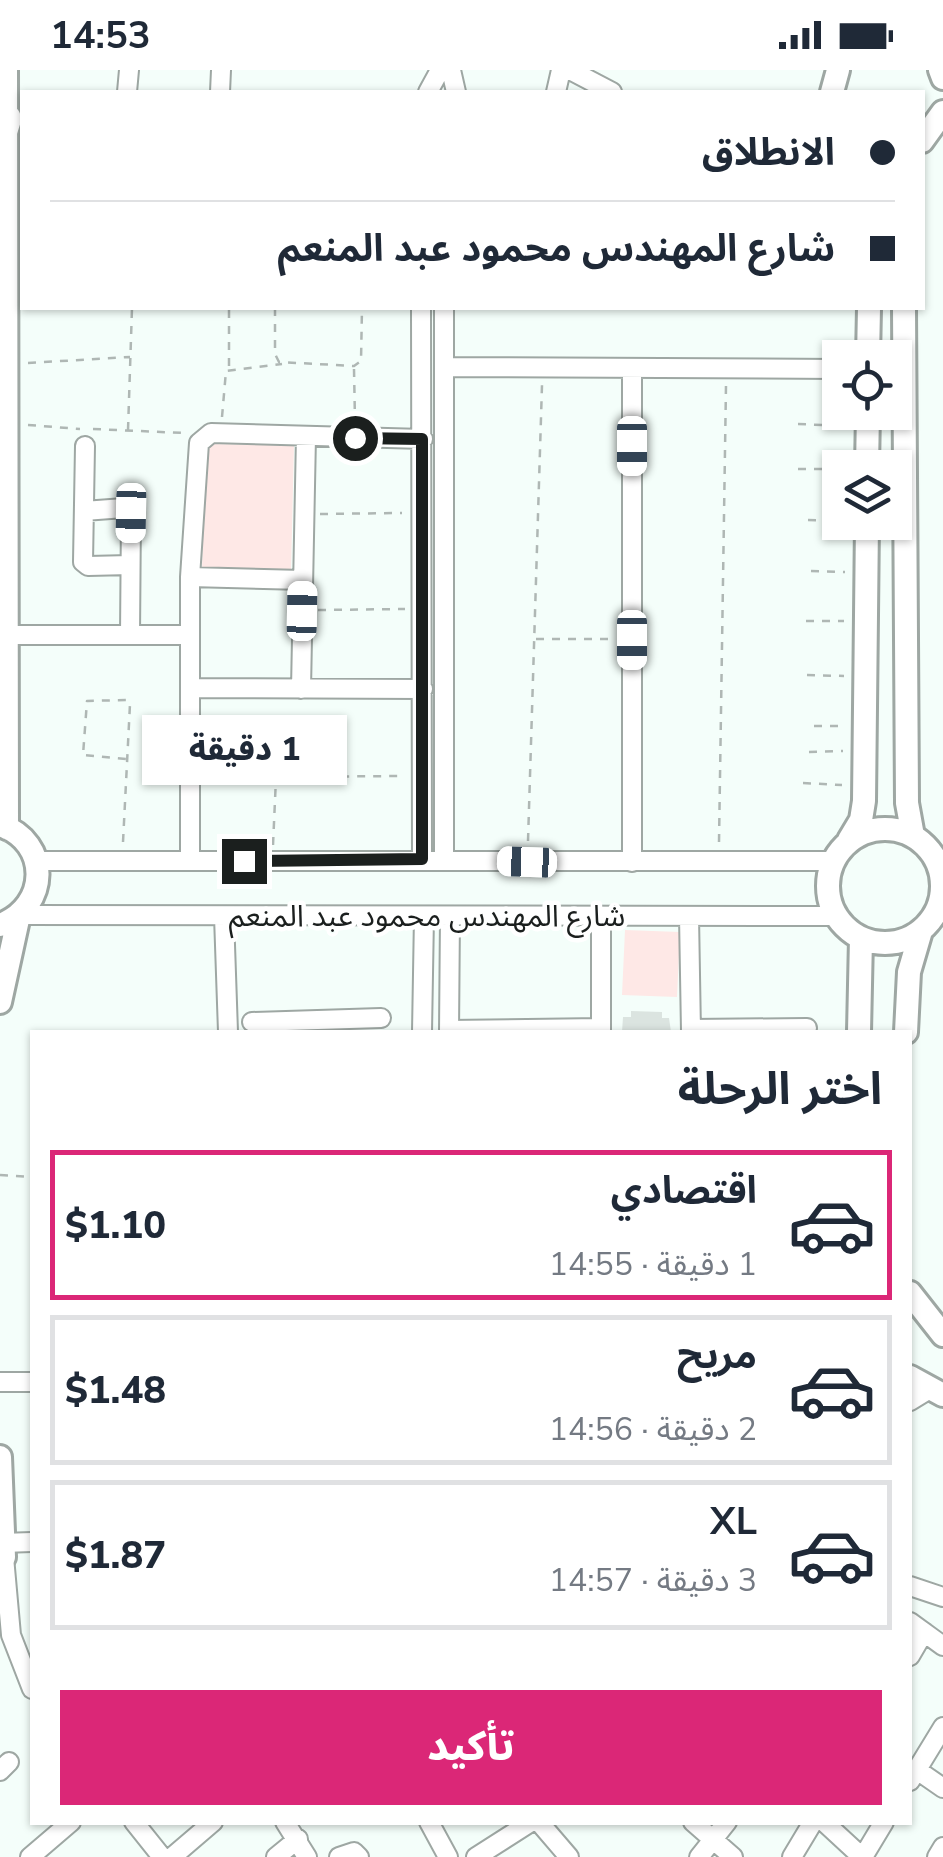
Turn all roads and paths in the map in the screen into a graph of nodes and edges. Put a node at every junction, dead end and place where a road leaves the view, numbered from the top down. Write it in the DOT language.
graph roads {
  1 [pos="6,70"];
  2 [pos="570,70"];
  3 [pos="940,70"];
  4 [pos="943,78"];
  5 [pos="608,90"];
  6 [pos="943,112"];
  7 [pos="3,129"];
  8 [pos="925,139"];
  9 [pos="16,218"];
  10 [pos="132,310"];
  11 [pos="229,310"];
  12 [pos="276,310"];
  13 [pos="362,310"];
  14 [pos="422,310"];
  15 [pos="444,310"];
  16 [pos="869,310"];
  17 [pos="904,310"];
  18 [pos="868,340"];
  19 [pos="132,357"];
  20 [pos="285,364"];
  21 [pos="8,365"];
  22 [pos="354,366"];
  23 [pos="444,367"];
  24 [pos="542,368"];
  25 [pos="632,368"];
  26 [pos="727,368"];
  27 [pos="229,369"];
  28 [pos="822,369"];
  29 [pos="822,422"];
  30 [pos="8,424"];
  31 [pos="798,424"];
  32 [pos="128,432"];
  33 [pos="216,433"];
  34 [pos="306,436"];
  35 [pos="355,438"];
  36 [pos="422,439"];
  37 [pos="84,446"];
  38 [pos="798,469"];
  39 [pos="822,469"];
  40 [pos="84,511"];
  41 [pos="424,513"];
  42 [pos="304,514"];
  43 [pos="808,520"];
  44 [pos="822,520"];
  45 [pos="866,540"];
  46 [pos="130,564"];
  47 [pos="812,571"];
  48 [pos="866,573"];
  49 [pos="190,577"];
  50 [pos="303,580"];
  51 [pos="424,608"];
  52 [pos="302,611"];
  53 [pos="806,621"];
  54 [pos="866,621"];
  55 [pos="8,635"];
  56 [pos="130,635"];
  57 [pos="189,635"];
  58 [pos="534,639"];
  59 [pos="632,640"];
  60 [pos="807,675"];
  61 [pos="865,677"];
  62 [pos="190,688"];
  63 [pos="300,689"];
  64 [pos="423,689"];
  65 [pos="814,726"];
  66 [pos="864,726"];
  67 [pos="190,730"];
  68 [pos="274,730"];
  69 [pos="864,750"];
  70 [pos="809,752"];
  71 [pos="127,759"];
  72 [pos="276,775"];
  73 [pos="423,775"];
  74 [pos="444,775"];
  75 [pos="327,776"];
  76 [pos="803,784"];
  77 [pos="864,785"];
  78 [pos="4,826"];
  79 [pos="913,836"];
  80 [pos="840,852"];
  81 [pos="422,859"];
  82 [pos="122,860"];
  83 [pos="444,860"];
  84 [pos="37,861"];
  85 [pos="190,861"];
  86 [pos="272,861"];
  87 [pos="527,862"];
  88 [pos="632,862"];
  89 [pos="718,862"];
  90 [pos="224,916"];
  91 [pos="424,916"];
  92 [pos="450,916"];
  93 [pos="601,916"];
  94 [pos="689,916"];
  95 [pos="836,916"];
  96 [pos="9,920"];
  97 [pos="921,931"];
  98 [pos="860,938"];
  99 [pos="0,1002"];
  100 [pos="381,1018"];
  101 [pos="252,1022"];
  102 [pos="331,1026"];
  103 [pos="807,1028"];
  104 [pos="228,1030"];
  105 [pos="422,1030"];
  106 [pos="449,1030"];
  107 [pos="601,1030"];
  108 [pos="691,1030"];
  109 [pos="730,1030"];
  110 [pos="859,1030"];
  111 [pos="906,1030"];
  112 [pos="0,1175"];
  113 [pos="30,1177"];
  114 [pos="912,1295"];
  115 [pos="943,1334"];
  116 [pos="0,1382"];
  117 [pos="30,1382"];
  118 [pos="0,1457"];
  119 [pos="30,1543"];
  120 [pos="2,1554"];
  121 [pos="912,1587"];
  122 [pos="943,1597"];
  123 [pos="917,1627"];
  124 [pos="943,1646"];
  125 [pos="30,1683"];
  126 [pos="943,1727"];
  127 [pos="913,1775"];
  128 [pos="943,1788"];
  129 [pos="67,1825"];
  130 [pos="136,1825"];
  131 [pos="208,1825"];
  132 [pos="288,1825"];
  133 [pos="431,1825"];
  134 [pos="526,1825"];
  135 [pos="541,1825"];
  136 [pos="697,1825"];
  137 [pos="724,1825"];
  138 [pos="811,1825"];
  139 [pos="827,1825"];
  140 [pos="882,1825"];
  141 [pos="298,1839"];
  142 [pos="712,1840"];
  143 [pos="943,1847"];
  144 [pos="161,1856"];
  145 [pos="30,1857"];
  146 [pos="276,1857"];
  147 [pos="307,1857"];
  148 [pos="338,1857"];
  149 [pos="359,1857"];
  150 [pos="448,1857"];
  151 [pos="476,1857"];
  152 [pos="568,1857"];
  153 [pos="699,1857"];
  154 [pos="733,1857"];
  155 [pos="792,1857"];
  156 [pos="862,1857"];
  157 [pos="936,1857"];
  1 -- 7 [label="street"];
  2 -- 5 [label="street"];
  3 -- 4 [label="street"];
  6 -- 8 [label="street"];
  7 -- 9 [label="street"];
  9 -- 21 [label="street"];
  10 -- 19 [label="path"];
  11 -- 27 [label="path"];
  12 -- 20 [label="path"];
  13 -- 22 [label="path"];
  14 -- 36 [label="street"];
  15 -- 23 [label="street"];
  16 -- 18 [label="street"];
  17 -- 79 [label="street"];
  19 -- 21 [label="path"];
  19 -- 32 [label="path"];
  20 -- 22 [label="path"];
  20 -- 27 [label="path"];
  21 -- 30 [label="street"];
  22 -- 35 [label="path"];
  23 -- 24 [label="street"];
  23 -- 74 [label="street"];
  24 -- 25 [label="street"];
  24 -- 58 [label="path"];
  25 -- 26 [label="street"];
  25 -- 59 [label="street"];
  26 -- 28 [label="street"];
  26 -- 89 [label="path"];
  27 -- 33 [label="path"];
  29 -- 31 [label="path"];
  30 -- 32 [label="path"];
  30 -- 55 [label="street"];
  32 -- 33 [label="path"];
  33 -- 34 [label="street"];
  33 -- 49 [label="street"];
  34 -- 35 [label="street"];
  34 -- 42 [label="street"];
  35 -- 36 [label="street"];
  36 -- 41 [label="street"];
  37 -- 40 [label="street"];
  38 -- 39 [label="path"];
  40 -- 46 [label="street"];
  40 -- 46 [label="street"];
  41 -- 42 [label="path"];
  41 -- 51 [label="street"];
  42 -- 50 [label="street"];
  43 -- 44 [label="path"];
  45 -- 48 [label="street"];
  46 -- 56 [label="street"];
  47 -- 48 [label="path"];
  48 -- 54 [label="street"];
  49 -- 50 [label="street"];
  49 -- 57 [label="street"];
  50 -- 52 [label="street"];
  51 -- 52 [label="path"];
  51 -- 64 [label="street"];
  52 -- 63 [label="street"];
  53 -- 54 [label="path"];
  54 -- 61 [label="street"];
  55 -- 56 [label="street"];
  55 -- 78 [label="street"];
  56 -- 57 [label="street"];
  57 -- 62 [label="street"];
  58 -- 59 [label="path"];
  58 -- 87 [label="path"];
  59 -- 88 [label="street"];
  60 -- 61 [label="path"];
  61 -- 66 [label="street"];
  62 -- 63 [label="street"];
  62 -- 67 [label="street"];
  63 -- 64 [label="street"];
  64 -- 73 [label="street"];
  65 -- 66 [label="path"];
  66 -- 69 [label="street"];
  67 -- 68 [label="path"];
  67 -- 85 [label="street"];
  68 -- 72 [label="path"];
  68 -- 75 [label="path"];
  69 -- 70 [label="path"];
  69 -- 77 [label="street"];
  71 -- 71 [label="path"];
  71 -- 82 [label="path"];
  72 -- 75 [label="path"];
  72 -- 86 [label="path"];
  73 -- 74 [label="street"];
  73 -- 75 [label="path"];
  73 -- 81 [label="street"];
  74 -- 83 [label="street"];
  76 -- 77 [label="path"];
  77 -- 80 [label="street"];
  78 -- 84 [label="street"];
  79 -- 80 [label="street"];
  79 -- 97 [label="street"];
  80 -- 89 [label="street, شارع المهندس محمود عبد المنعم"];
  80 -- 95 [label="street"];
  81 -- 83 [label="street, شارع المهندس محمود عبد المنعم"];
  81 -- 86 [label="street, شارع المهندس محمود عبد المنعم"];
  82 -- 84 [label="street, شارع المهندس محمود عبد المنعم"];
  82 -- 85 [label="street, شارع المهندس محمود عبد المنعم"];
  83 -- 87 [label="street, شارع المهندس محمود عبد المنعم"];
  84 -- 96 [label="street"];
  85 -- 86 [label="street, شارع المهندس محمود عبد المنعم"];
  87 -- 88 [label="street, شارع المهندس محمود عبد المنعم"];
  88 -- 89 [label="street, شارع المهندس محمود عبد المنعم"];
  90 -- 91 [label="street, شارع المهندس محمود عبد المنعم"];
  90 -- 96 [label="street, شارع المهندس محمود عبد المنعم"];
  90 -- 104 [label="street"];
  91 -- 92 [label="street, شارع المهندس محمود عبد المنعم"];
  91 -- 105 [label="street"];
  92 -- 93 [label="street, شارع المهندس محمود عبد المنعم"];
  92 -- 106 [label="street"];
  93 -- 94 [label="street, شارع المهندس محمود عبد المنعم"];
  93 -- 107 [label="street"];
  94 -- 95 [label="street, شارع المهندس محمود عبد المنعم"];
  94 -- 108 [label="street"];
  95 -- 98 [label="street"];
  96 -- 99 [label="street"];
  97 -- 98 [label="street"];
  97 -- 111 [label="street"];
  98 -- 110 [label="street"];
  100 -- 102 [label="street"];
  101 -- 102 [label="street"];
  103 -- 109 [label="street"];
  112 -- 113 [label="path"];
  114 -- 115 [label="street"];
  116 -- 117 [label="street"];
  118 -- 120 [label="street"];
  119 -- 120 [label="street"];
  120 -- 125 [label="street"];
  121 -- 122 [label="street"];
  123 -- 124 [label="street"];
  126 -- 127 [label="street"];
  127 -- 128 [label="street"];
  129 -- 145 [label="street"];
  130 -- 144 [label="street"];
  131 -- 144 [label="street"];
  132 -- 141 [label="street"];
  133 -- 150 [label="street"];
  134 -- 151 [label="street"];
  135 -- 152 [label="street"];
  136 -- 142 [label="street"];
  137 -- 142 [label="street"];
  138 -- 155 [label="street"];
  139 -- 156 [label="street"];
  140 -- 156 [label="street"];
  141 -- 146 [label="street"];
  141 -- 147 [label="street"];
  142 -- 153 [label="street"];
  142 -- 154 [label="street"];
  143 -- 157 [label="street"];
  148 -- 149 [label="street"];
}
